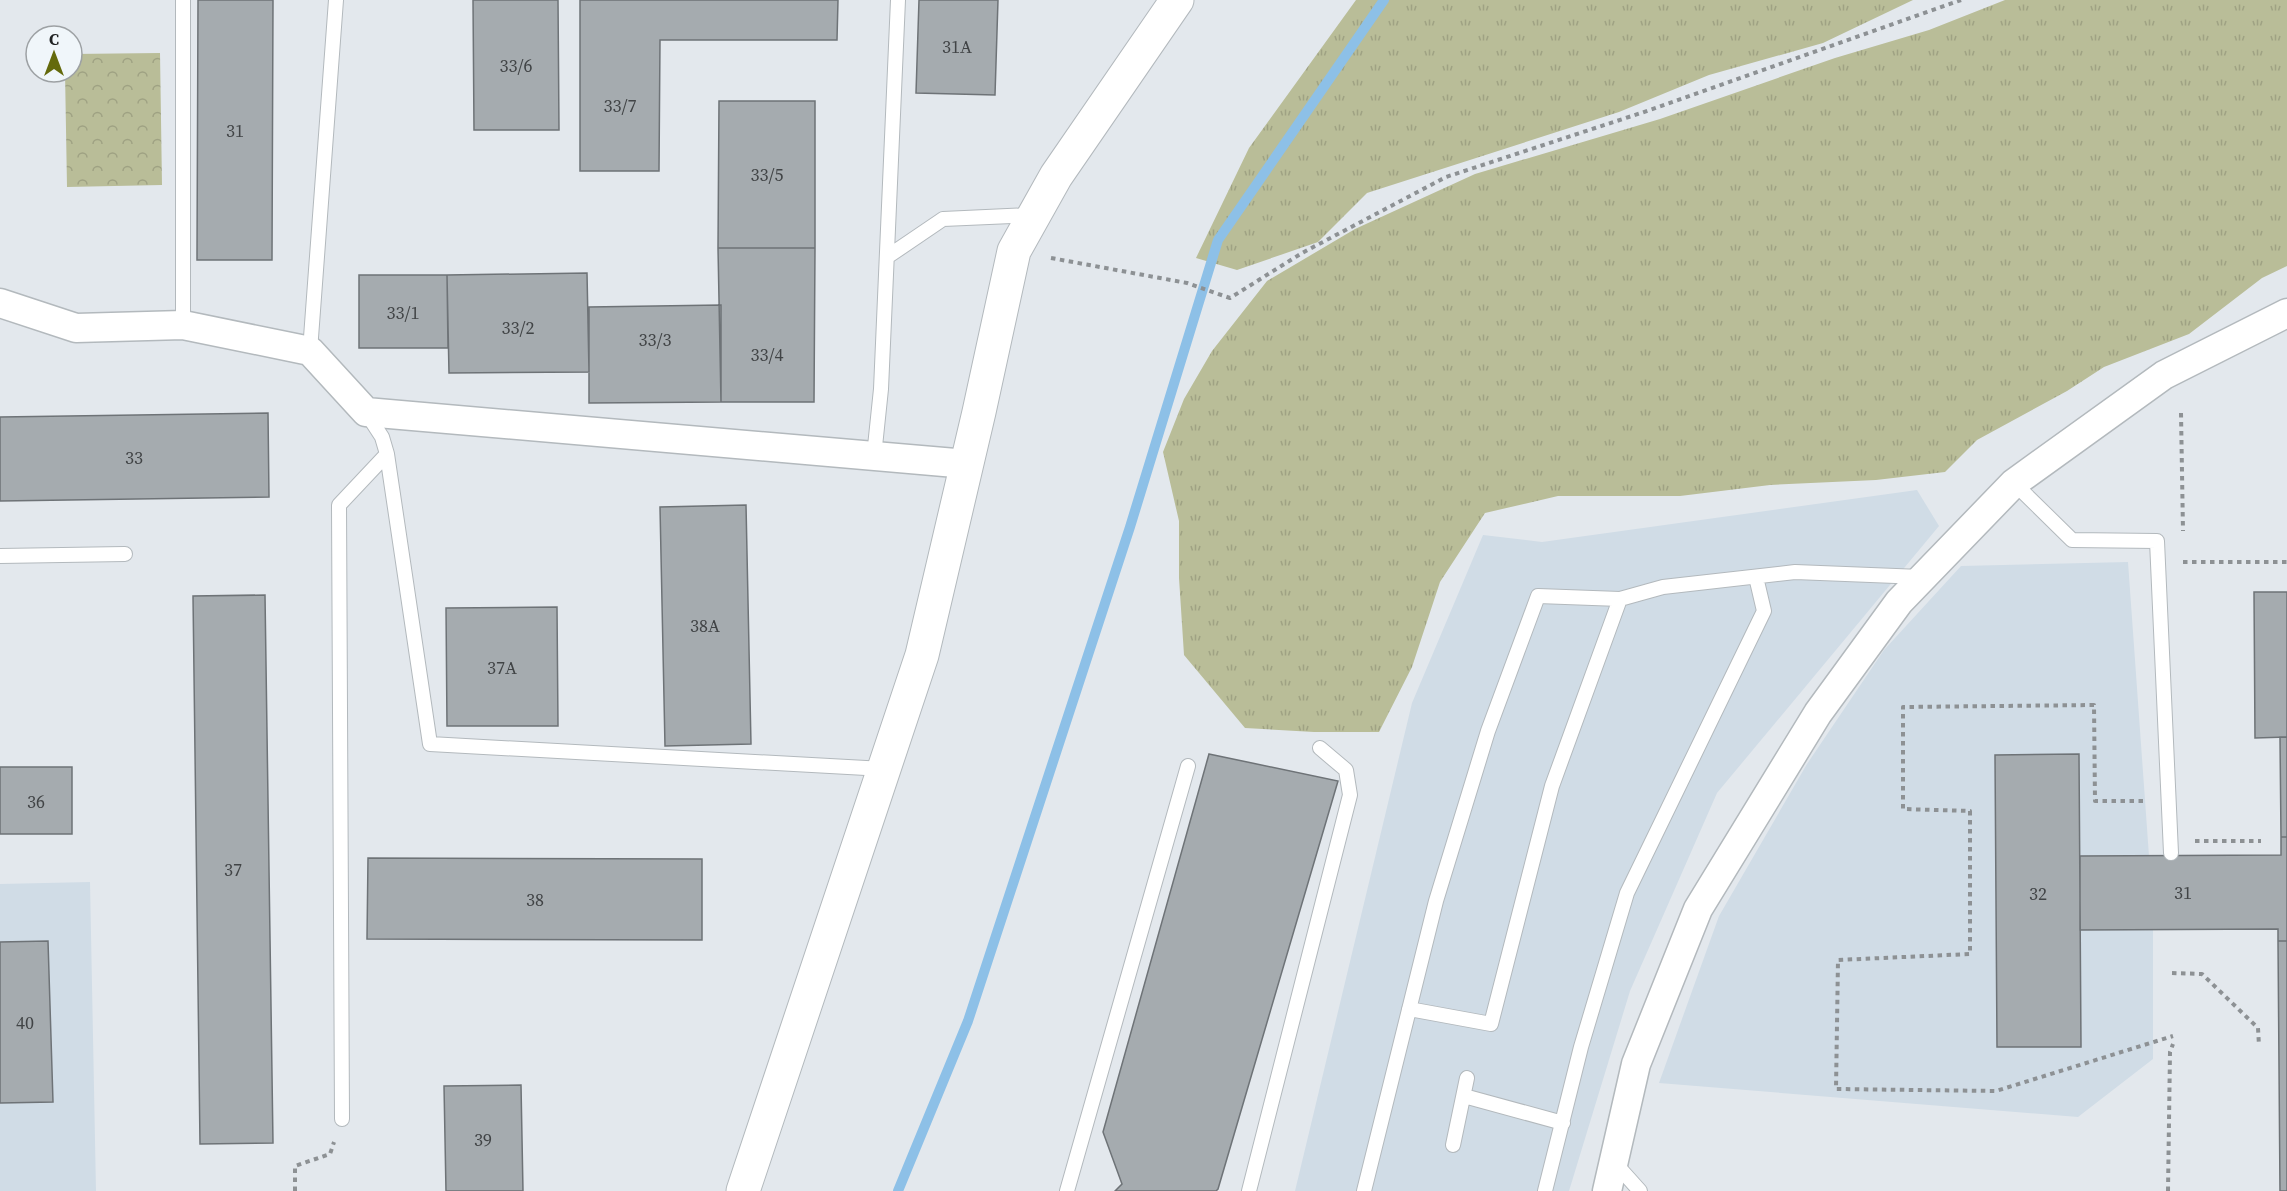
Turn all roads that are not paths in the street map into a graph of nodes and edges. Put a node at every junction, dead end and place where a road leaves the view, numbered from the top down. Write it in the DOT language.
graph roads {
  1 [pos="183,0"];
  2 [pos="336,0"];
  3 [pos="898,0"];
  4 [pos="1177,0"];
  5 [pos="1034,215"];
  6 [pos="887,257"];
  7 [pos="0,303"];
  8 [pos="2287,312"];
  9 [pos="183,325"];
  10 [pos="310,351"];
  11 [pos="366,412"];
  12 [pos="387,454"];
  13 [pos="874,456"];
  14 [pos="967,464"];
  15 [pos="2014,483"];
  16 [pos="125,554"];
  17 [pos="0,556"];
  18 [pos="1756,577"];
  19 [pos="1923,577"];
  20 [pos="1620,599"];
  21 [pos="1320,748"];
  22 [pos="1188,766"];
  23 [pos="884,769"];
  24 [pos="2171,847"];
  25 [pos="1409,1009"];
  26 [pos="1467,1078"];
  27 [pos="1464,1096"];
  28 [pos="342,1119"];
  29 [pos="1563,1123"];
  30 [pos="1453,1145"];
  31 [pos="1614,1162"];
  32 [pos="743,1191"];
  33 [pos="1067,1191"];
  34 [pos="1250,1191"];
  35 [pos="1364,1191"];
  36 [pos="1545,1191"];
  37 [pos="1607,1191"];
  38 [pos="1640,1191"];
  1 -- 9 [label="lane"];
  2 -- 10 [label="lane"];
  3 -- 6 [label="lane"];
  4 -- 5 [label="street"];
  5 -- 6 [label="lane"];
  5 -- 14 [label="street"];
  6 -- 13 [label="lane"];
  7 -- 9 [label="street"];
  8 -- 15 [label="street"];
  9 -- 10 [label="street"];
  10 -- 11 [label="street"];
  11 -- 12 [label="lane"];
  11 -- 13 [label="street"];
  12 -- 23 [label="lane"];
  12 -- 28 [label="lane"];
  13 -- 14 [label="street"];
  14 -- 23 [label="street"];
  15 -- 19 [label="street"];
  15 -- 24 [label="lane"];
  16 -- 17 [label="lane"];
  18 -- 19 [label="lane"];
  18 -- 20 [label="lane"];
  18 -- 29 [label="lane"];
  19 -- 31 [label="street"];
  20 -- 25 [label="lane"];
  20 -- 25 [label="lane"];
  21 -- 34 [label="lane"];
  22 -- 33 [label="lane"];
  23 -- 32 [label="street"];
  25 -- 35 [label="lane"];
  26 -- 27 [label="lane"];
  27 -- 29 [label="lane"];
  27 -- 30 [label="lane"];
  29 -- 36 [label="lane"];
  31 -- 37 [label="street"];
  31 -- 38 [label="lane"];
}
